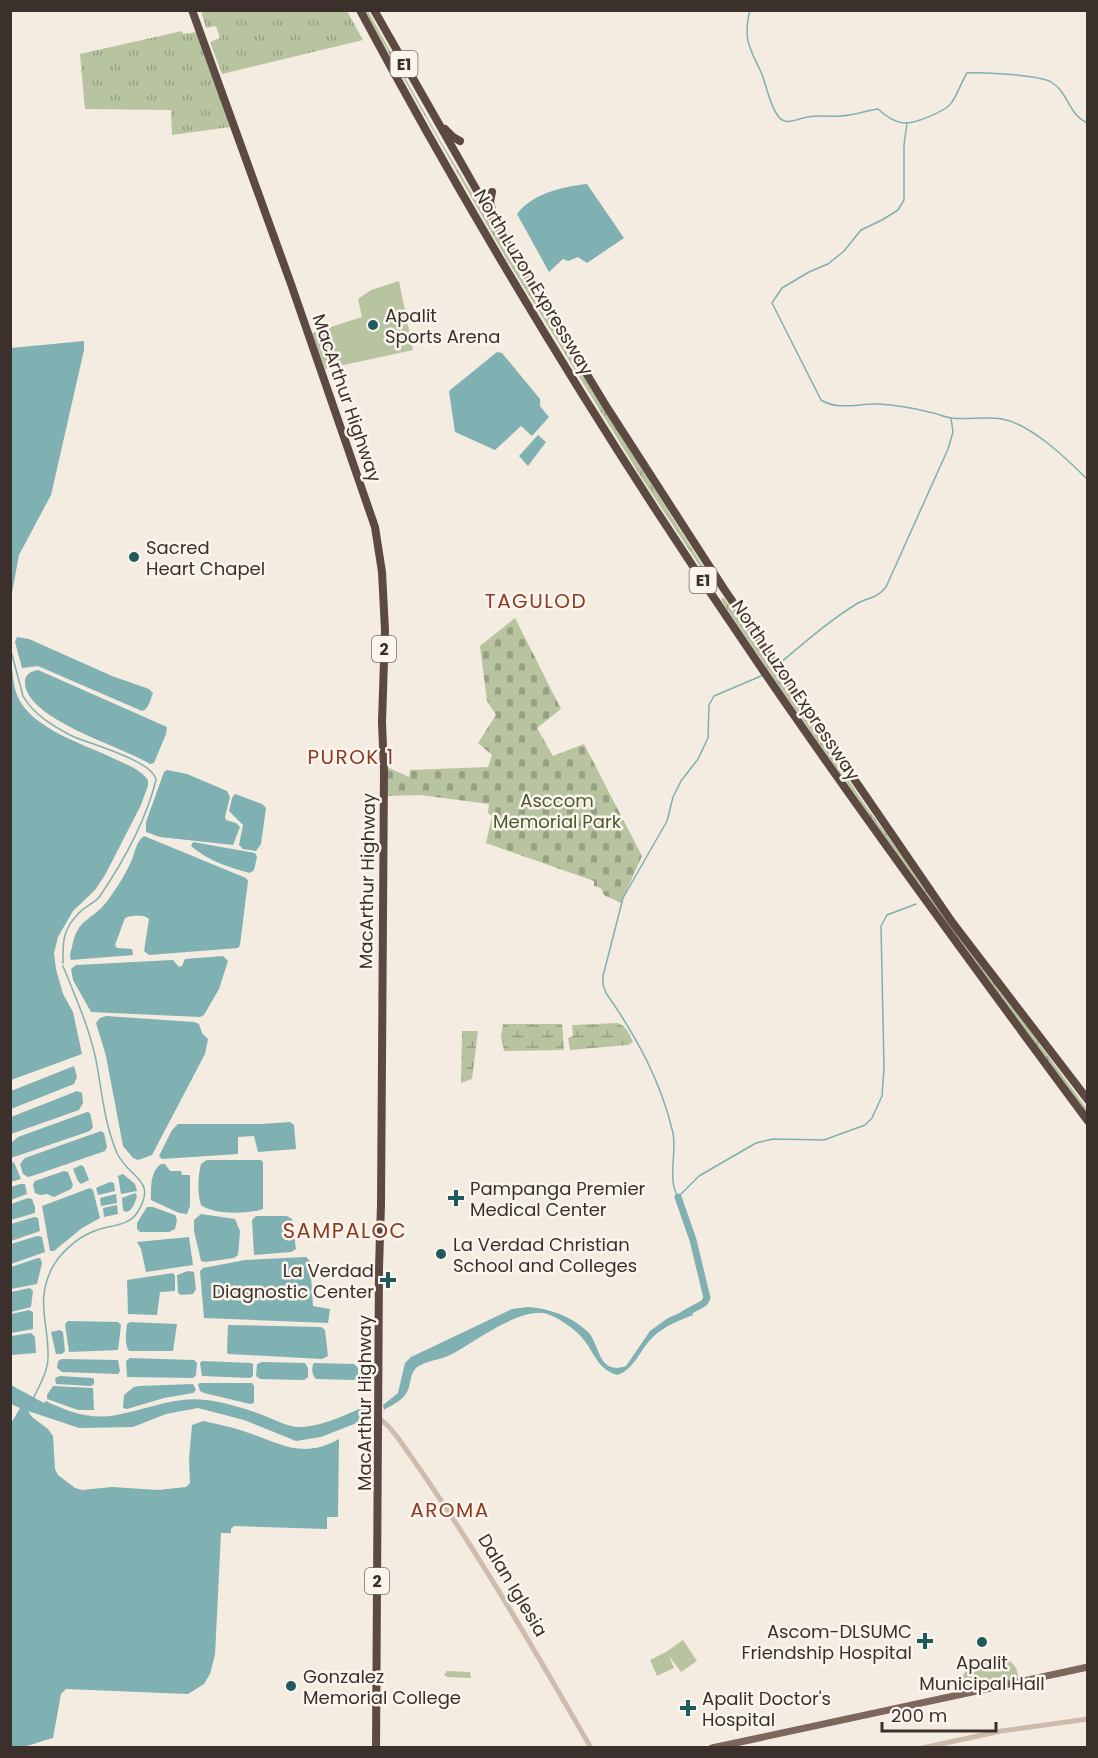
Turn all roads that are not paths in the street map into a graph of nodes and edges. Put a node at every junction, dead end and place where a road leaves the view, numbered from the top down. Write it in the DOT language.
graph roads {
  1 [pos="192,10"];
  2 [pos="360,10"];
  3 [pos="374,10"];
  4 [pos="429,108"];
  5 [pos="460,141"];
  6 [pos="492,192"];
  7 [pos="508,245"];
  8 [pos="1088,1100"];
  9 [pos="1088,1121"];
  10 [pos="378,1412"];
  11 [pos="1088,1667"];
  12 [pos="1088,1719"];
  13 [pos="376,1748"];
  14 [pos="591,1748"];
  15 [pos="712,1748"];
  16 [pos="922,1748"];
  1 -- 10 [label="highway, MacArthur Highway / 2"];
  2 -- 9 [label="highway, North Luzon Expressway / E1"];
  3 -- 4 [label="highway, North Luzon Expressway / E1"];
  4 -- 5 [label="highway"];
  4 -- 7 [label="highway, North Luzon Expressway / E1"];
  6 -- 7 [label="highway"];
  7 -- 8 [label="highway, North Luzon Expressway / E1"];
  10 -- 13 [label="highway, MacArthur Highway / 2"];
  10 -- 14 [label="street, Dalan Iglesia"];
  11 -- 15 [label="main road"];
  12 -- 16 [label="street"];
}
